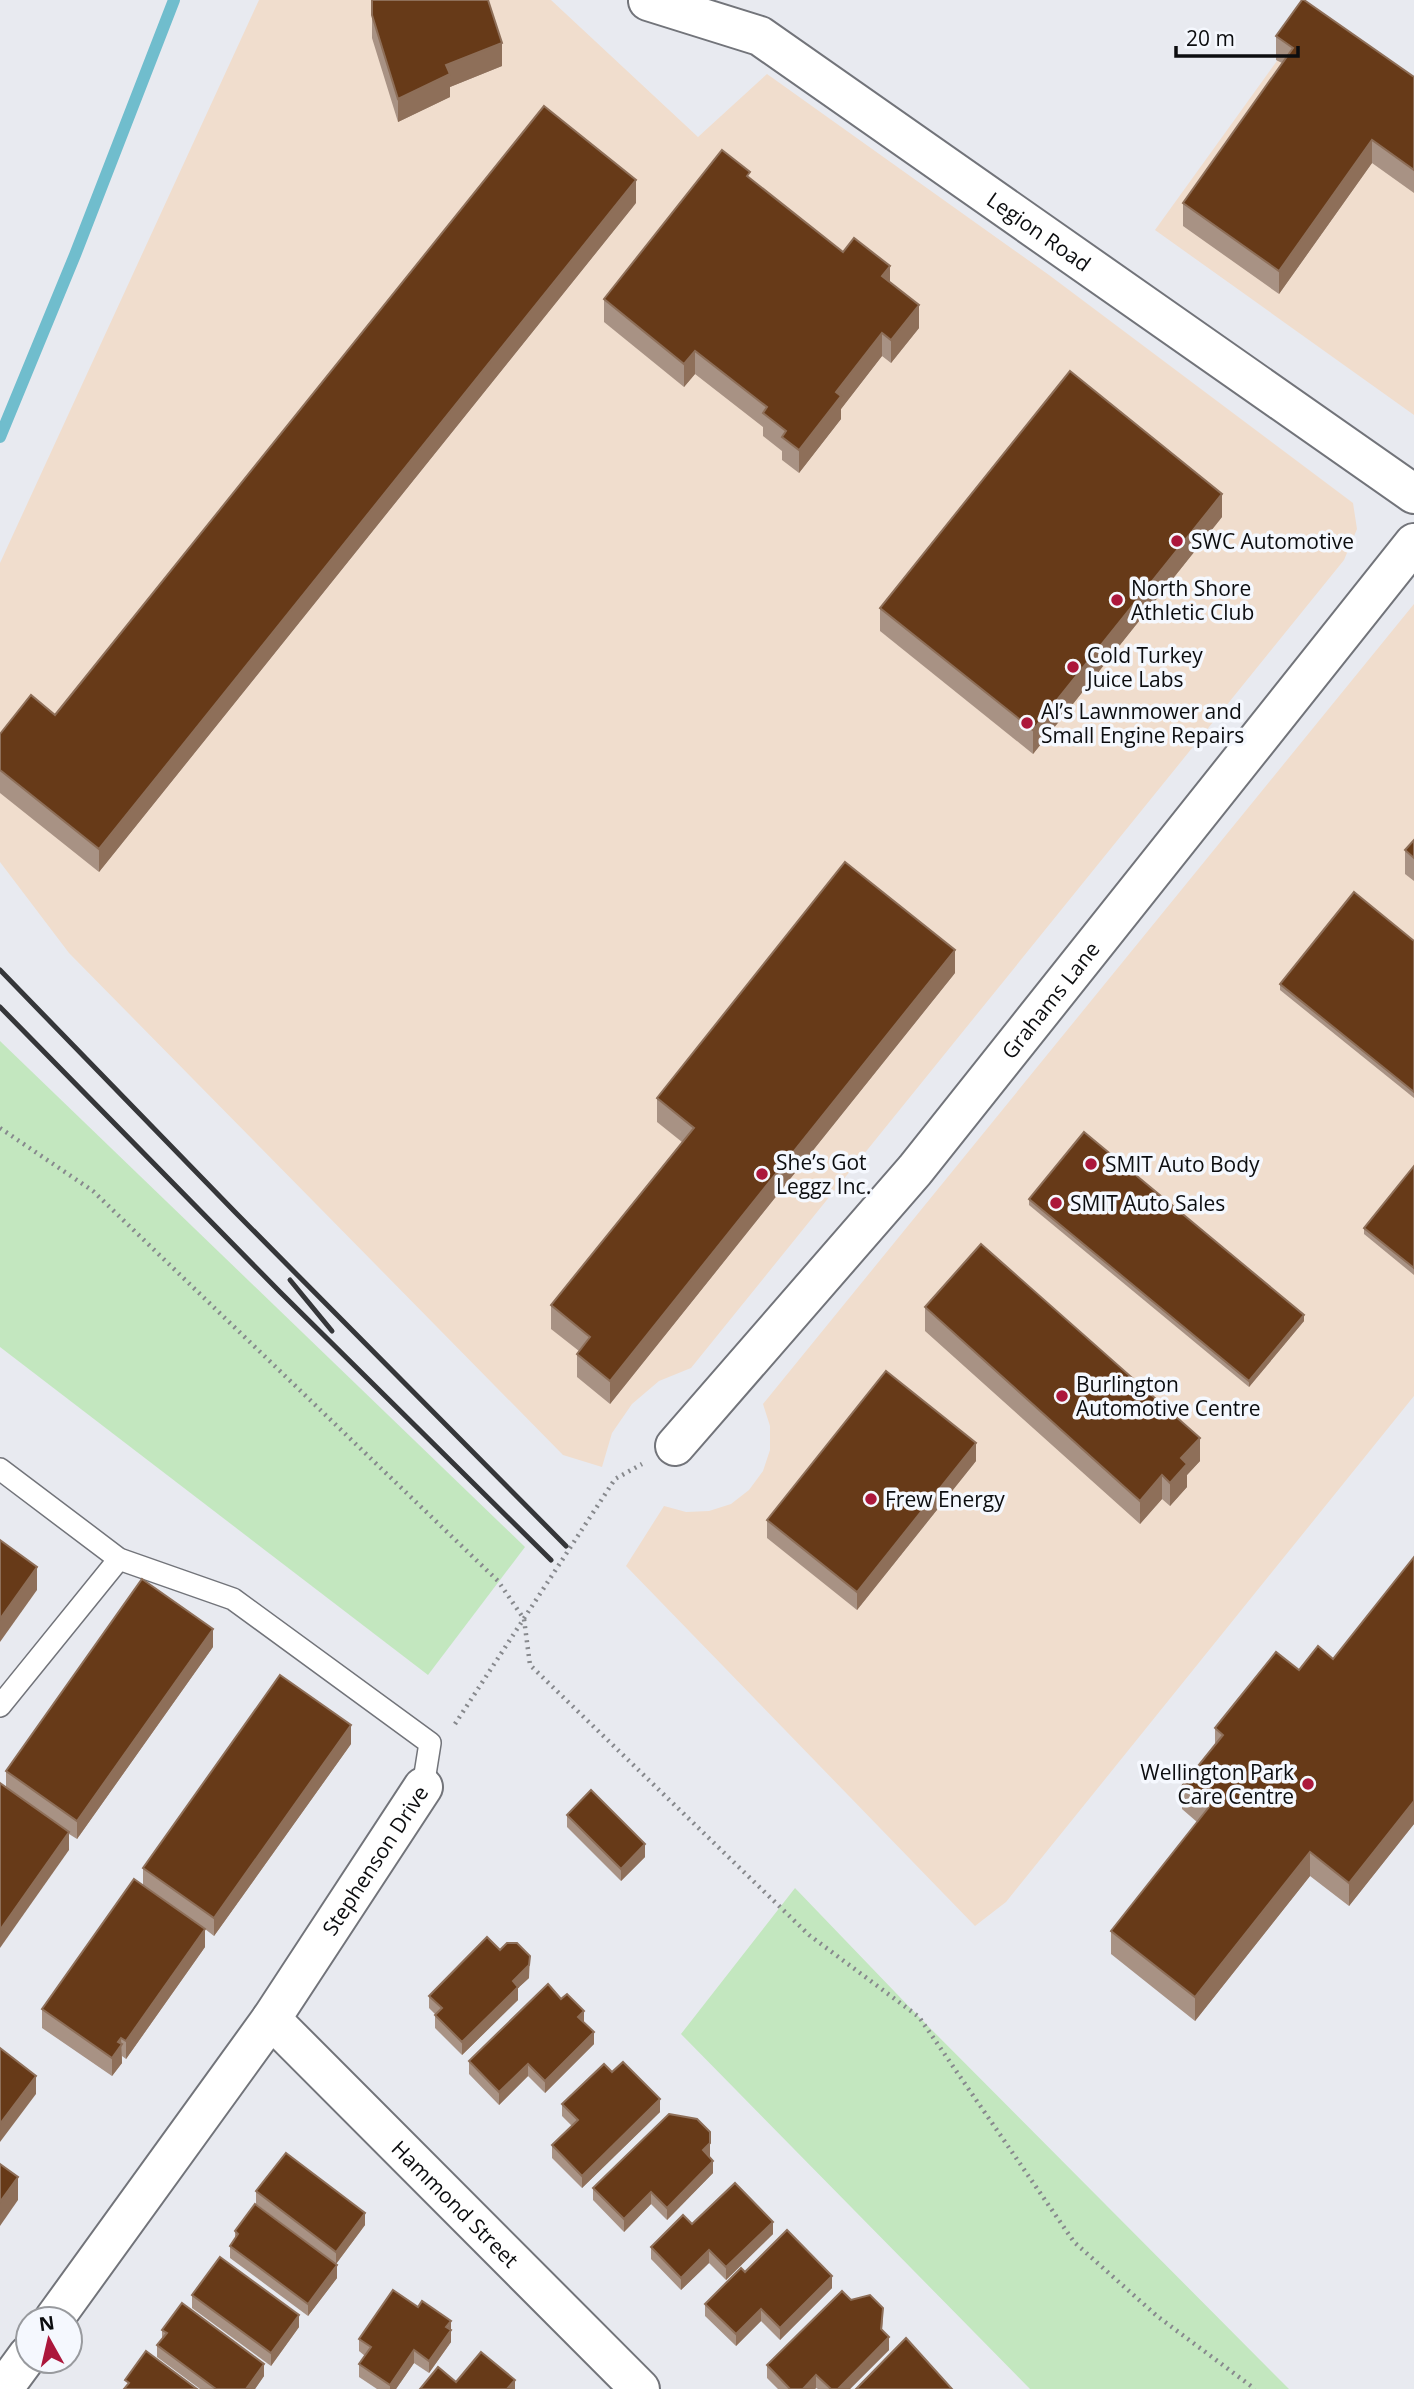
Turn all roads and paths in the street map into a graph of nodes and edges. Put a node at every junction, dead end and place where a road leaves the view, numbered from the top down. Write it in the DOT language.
graph roads {
  1 [pos="648,1"];
  2 [pos="1414,494"];
  3 [pos="1414,543"];
  4 [pos="0,1128"];
  5 [pos="675,1446"];
  6 [pos="0,1469"];
  7 [pos="119,1559"];
  8 [pos="524,1619"];
  9 [pos="0,1706"];
  10 [pos="454,1725"];
  11 [pos="423,1787"];
  12 [pos="271,2019"];
  13 [pos="64,2305"];
  14 [pos="640,2389"];
  15 [pos="1255,2389"];
  1 -- 2 [label="street, Legion Road"];
  3 -- 5 [label="street, Grahams Lane"];
  4 -- 8 [label="path"];
  5 -- 8 [label="path"];
  6 -- 7 [label="lane"];
  7 -- 9 [label="lane"];
  7 -- 11 [label="lane, Stephenson Drive"];
  8 -- 10 [label="path"];
  8 -- 15 [label="path"];
  11 -- 12 [label="street, Stephenson Drive"];
  12 -- 13 [label="street, Stephenson Drive"];
  12 -- 14 [label="street, Hammond Street"];
}
